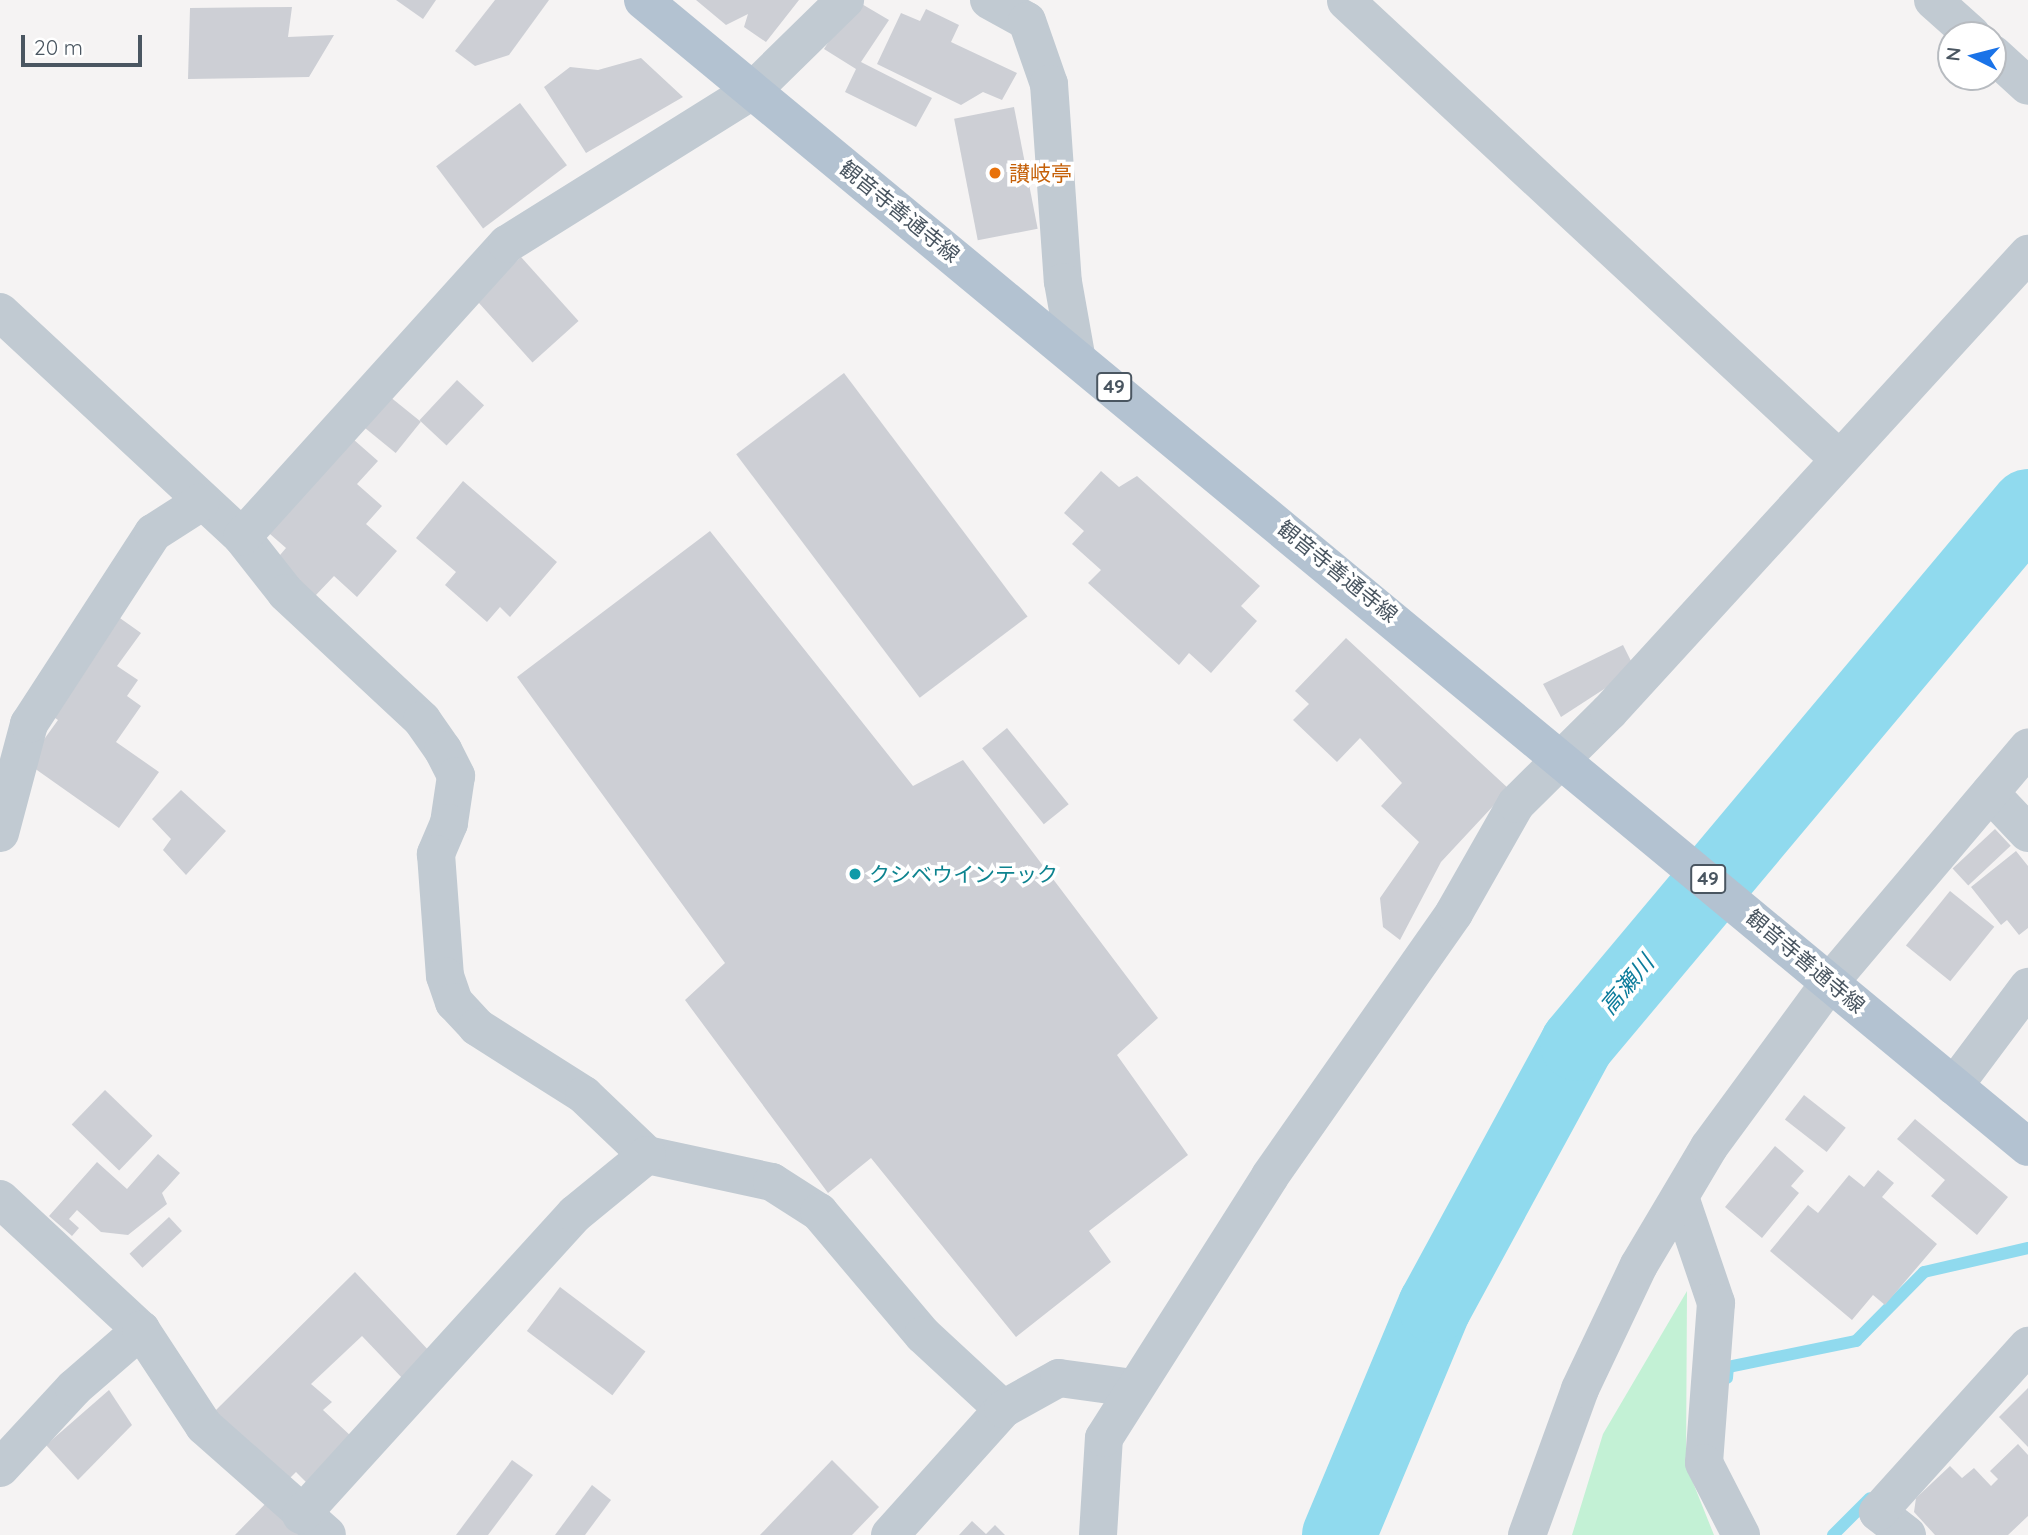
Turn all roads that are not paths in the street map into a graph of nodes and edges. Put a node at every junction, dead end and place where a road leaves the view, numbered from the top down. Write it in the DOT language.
graph roads {
  1 [pos="643,0"];
  2 [pos="845,0"];
  3 [pos="989,0"];
  4 [pos="1345,0"];
  5 [pos="1933,0"];
  6 [pos="1956,21"];
  7 [pos="2007,67"];
  8 [pos="2028,86"];
  9 [pos="753,90"];
  10 [pos="2028,254"];
  11 [pos="0,312"];
  12 [pos="1076,355"];
  13 [pos="1839,459"];
  14 [pos="200,503"];
  15 [pos="242,537"];
  16 [pos="2028,748"];
  17 [pos="1575,766"];
  18 [pos="1990,793"];
  19 [pos="0,833"];
  20 [pos="2028,833"];
  21 [pos="1830,982"];
  22 [pos="2028,987"];
  23 [pos="1954,1086"];
  24 [pos="2028,1147"];
  25 [pos="648,1155"];
  26 [pos="1680,1196"];
  27 [pos="0,1199"];
  28 [pos="141,1330"];
  29 [pos="2028,1346"];
  30 [pos="1133,1388"];
  31 [pos="1003,1409"];
  32 [pos="0,1468"];
  33 [pos="314,1525"];
  34 [pos="1880,1527"];
  35 [pos="890,1535"];
  36 [pos="1098,1535"];
  37 [pos="1527,1535"];
  38 [pos="1741,1535"];
  1 -- 9 [label="main road, 観音寺善通寺線 / 49"];
  2 -- 9 [label="street"];
  3 -- 12 [label="street"];
  4 -- 13 [label="street"];
  5 -- 6 [label="street"];
  7 -- 8 [label="street"];
  9 -- 12 [label="main road, 観音寺善通寺線 / 49"];
  9 -- 15 [label="street"];
  10 -- 13 [label="street"];
  11 -- 14 [label="street"];
  12 -- 17 [label="main road, 観音寺善通寺線 / 49"];
  13 -- 17 [label="street"];
  14 -- 15 [label="street"];
  14 -- 19 [label="street"];
  15 -- 25 [label="street"];
  16 -- 18 [label="street"];
  17 -- 21 [label="main road, 観音寺善通寺線 / 49"];
  17 -- 30 [label="street"];
  18 -- 20 [label="street"];
  18 -- 21 [label="street"];
  21 -- 23 [label="main road, 観音寺善通寺線 / 49"];
  21 -- 26 [label="street"];
  22 -- 23 [label="street"];
  23 -- 24 [label="main road, 観音寺善通寺線 / 49"];
  25 -- 31 [label="street"];
  25 -- 33 [label="street"];
  26 -- 37 [label="street"];
  26 -- 38 [label="street"];
  27 -- 28 [label="street"];
  28 -- 32 [label="street"];
  28 -- 33 [label="street"];
  29 -- 34 [label="street"];
  30 -- 31 [label="street"];
  30 -- 36 [label="street"];
  31 -- 35 [label="street"];
}
